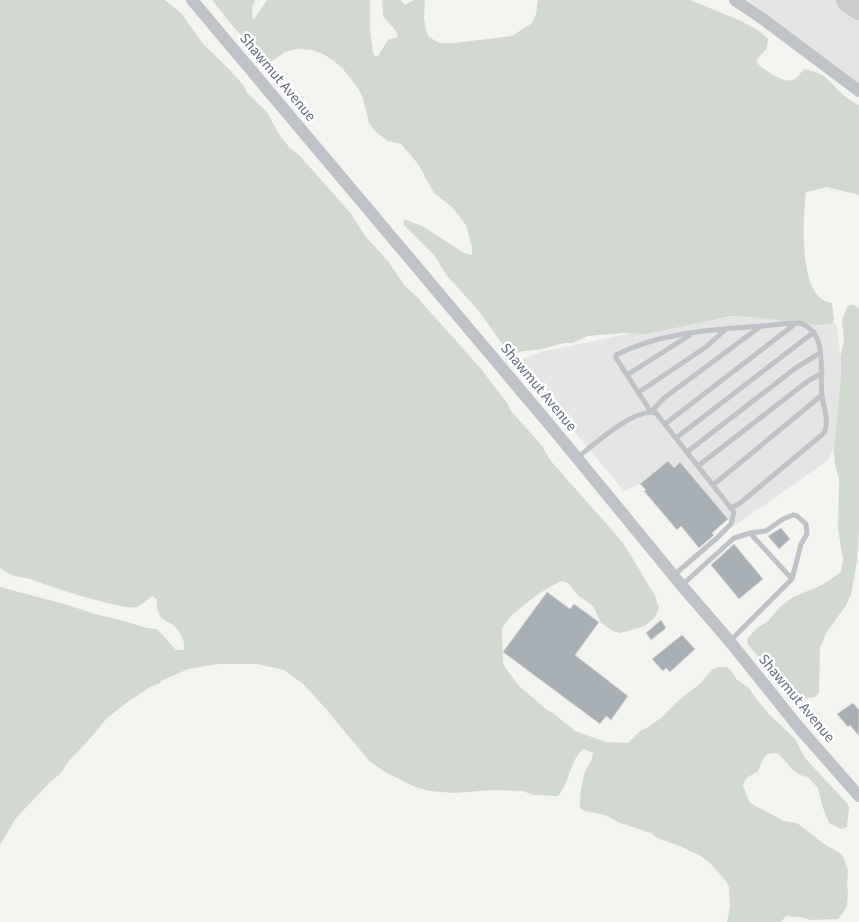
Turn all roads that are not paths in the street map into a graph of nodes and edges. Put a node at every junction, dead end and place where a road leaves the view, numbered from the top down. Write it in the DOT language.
graph roads {
  1 [pos="192,0"];
  2 [pos="735,0"];
  3 [pos="859,91"];
  4 [pos="796,323"];
  5 [pos="761,326"];
  6 [pos="726,329"];
  7 [pos="693,332"];
  8 [pos="814,332"];
  9 [pos="820,353"];
  10 [pos="822,373"];
  11 [pos="628,375"];
  12 [pos="639,392"];
  13 [pos="822,395"];
  14 [pos="651,412"];
  15 [pos="665,424"];
  16 [pos="676,438"];
  17 [pos="687,452"];
  18 [pos="577,458"];
  19 [pos="698,466"];
  20 [pos="713,485"];
  21 [pos="730,508"];
  22 [pos="750,533"];
  23 [pos="673,575"];
  24 [pos="792,578"];
  25 [pos="682,586"];
  26 [pos="730,642"];
  27 [pos="859,796"];
  1 -- 18 [label="street, Shawmut Avenue"];
  2 -- 3 [label="street"];
  4 -- 5 [label="lane"];
  4 -- 8 [label="lane"];
  4 -- 15 [label="lane"];
  5 -- 6 [label="lane"];
  5 -- 14 [label="lane"];
  6 -- 7 [label="lane"];
  6 -- 12 [label="lane"];
  7 -- 11 [label="lane"];
  7 -- 11 [label="lane"];
  8 -- 9 [label="lane"];
  8 -- 16 [label="lane"];
  9 -- 10 [label="lane"];
  9 -- 17 [label="lane"];
  10 -- 13 [label="lane"];
  10 -- 19 [label="lane"];
  11 -- 12 [label="lane"];
  12 -- 14 [label="lane"];
  13 -- 20 [label="lane"];
  13 -- 21 [label="lane"];
  14 -- 15 [label="lane"];
  14 -- 18 [label="lane"];
  15 -- 16 [label="lane"];
  16 -- 17 [label="lane"];
  17 -- 19 [label="lane"];
  18 -- 23 [label="street, Shawmut Avenue"];
  19 -- 20 [label="lane"];
  20 -- 21 [label="lane"];
  21 -- 23 [label="lane"];
  22 -- 24 [label="lane"];
  22 -- 24 [label="lane"];
  22 -- 25 [label="lane"];
  23 -- 25 [label="street, Shawmut Avenue"];
  24 -- 26 [label="lane"];
  25 -- 26 [label="street, Shawmut Avenue"];
  26 -- 27 [label="street, Shawmut Avenue"];
}
